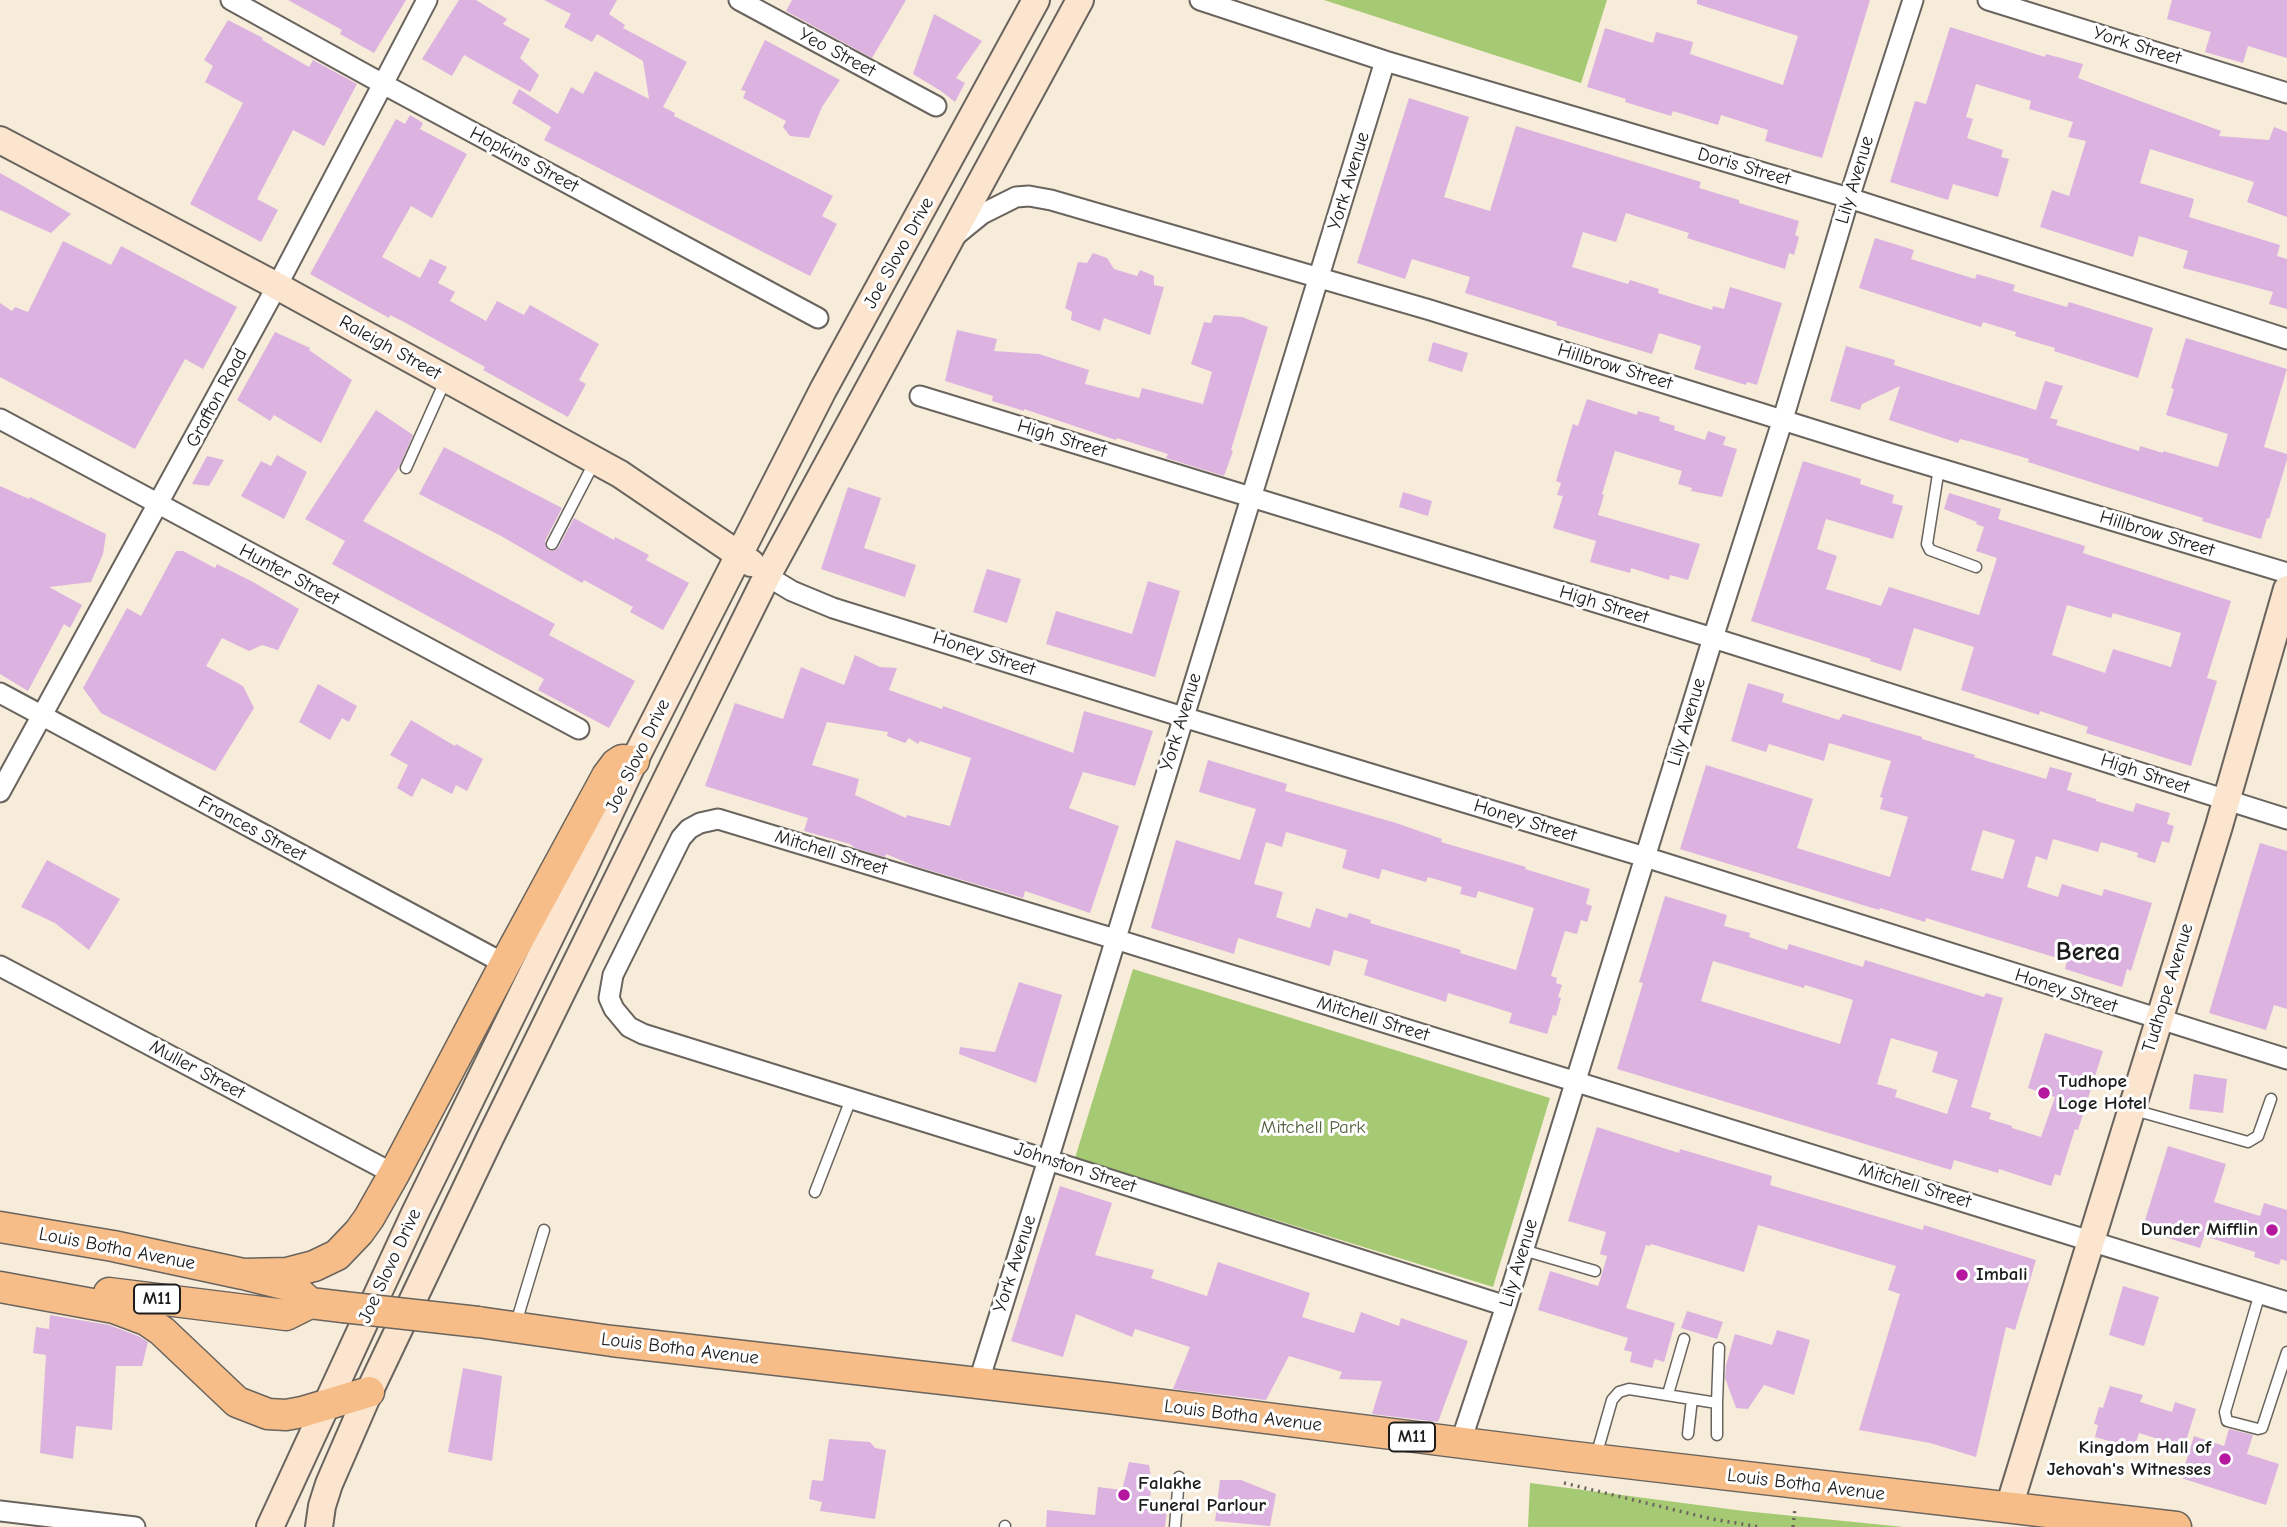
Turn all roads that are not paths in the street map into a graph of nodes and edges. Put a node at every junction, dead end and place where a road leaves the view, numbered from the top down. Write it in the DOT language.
graph roads {
  1 [pos="231,0"];
  2 [pos="427,0"];
  3 [pos="739,0"];
  4 [pos="1036,0"];
  5 [pos="1080,0"];
  6 [pos="1200,0"];
  7 [pos="1913,0"];
  8 [pos="1987,0"];
  9 [pos="1385,61"];
  10 [pos="383,84"];
  11 [pos="2287,93"];
  12 [pos="936,106"];
  13 [pos="0,140"];
  14 [pos="1849,198"];
  15 [pos="951,240"];
  16 [pos="1320,278"];
  17 [pos="277,286"];
  18 [pos="818,318"];
  19 [pos="2287,338"];
  20 [pos="446,379"];
  21 [pos="920,396"];
  22 [pos="0,419"];
  23 [pos="1783,419"];
  24 [pos="595,461"];
  25 [pos="406,468"];
  26 [pos="1939,468"];
  27 [pos="1252,496"];
  28 [pos="158,505"];
  29 [pos="552,544"];
  30 [pos="738,553"];
  31 [pos="1976,567"];
  32 [pos="2287,573"];
  33 [pos="767,576"];
  34 [pos="2287,589"];
  35 [pos="1713,638"];
  36 [pos="0,693"];
  37 [pos="43,716"];
  38 [pos="1183,717"];
  39 [pos="579,729"];
  40 [pos="634,761"];
  41 [pos="0,792"];
  42 [pos="2227,800"];
  43 [pos="2287,819"];
  44 [pos="1645,857"];
  45 [pos="1115,939"];
  46 [pos="505,964"];
  47 [pos="0,966"];
  48 [pos="2158,1020"];
  49 [pos="643,1034"];
  50 [pos="2287,1059"];
  51 [pos="1576,1082"];
  52 [pos="851,1099"];
  53 [pos="2272,1099"];
  54 [pos="2131,1109"];
  55 [pos="1048,1160"];
  56 [pos="394,1174"];
  57 [pos="815,1192"];
  58 [pos="0,1227"];
  59 [pos="544,1230"];
  60 [pos="2090,1240"];
  61 [pos="1523,1250"];
  62 [pos="1595,1271"];
  63 [pos="243,1274"];
  64 [pos="0,1278"];
  65 [pos="0,1287"];
  66 [pos="2260,1293"];
  67 [pos="2287,1302"];
  68 [pos="310,1303"];
  69 [pos="1506,1306"];
  70 [pos="515,1327"];
  71 [pos="1684,1339"];
  72 [pos="1719,1348"];
  73 [pos="2287,1352"];
  74 [pos="978,1384"];
  75 [pos="369,1392"];
  76 [pos="1668,1394"];
  77 [pos="1692,1399"];
  78 [pos="1717,1403"];
  79 [pos="324,1406"];
  80 [pos="1688,1434"];
  81 [pos="1717,1436"];
  82 [pos="1460,1444"];
  83 [pos="1595,1460"];
  84 [pos="1179,1476"];
  85 [pos="2008,1507"];
  86 [pos="0,1511"];
  87 [pos="135,1527"];
  88 [pos="270,1527"];
  89 [pos="319,1527"];
  90 [pos="1175,1527"];
  91 [pos="2176,1527"];
  1 -- 10 [label="street, Hopkins Street"];
  2 -- 10 [label="street, Grafton Road"];
  3 -- 12 [label="street, Yeo Street"];
  4 -- 30 [label="main road, Joe Slovo Drive"];
  5 -- 15 [label="main road, Joe Slovo Drive"];
  6 -- 9 [label="street, Doris Street"];
  7 -- 14 [label="street, Lily Avenue"];
  8 -- 11 [label="street, York Street"];
  9 -- 14 [label="street, Doris Street"];
  9 -- 16 [label="street, York Avenue"];
  10 -- 17 [label="street, Grafton Road"];
  10 -- 18 [label="street, Hopkins Street"];
  13 -- 17 [label="main road, Raleigh Street"];
  14 -- 19 [label="street, Doris Street"];
  14 -- 23 [label="street, Lily Avenue"];
  15 -- 16 [label="street, Hillbrow Street"];
  15 -- 33 [label="main road, Joe Slovo Drive"];
  16 -- 23 [label="street, Hillbrow Street"];
  16 -- 27 [label="street, York Avenue"];
  17 -- 20 [label="main road, Raleigh Street"];
  17 -- 28 [label="street, Grafton Road"];
  20 -- 24 [label="main road, Raleigh Street"];
  20 -- 25 [label="lane"];
  21 -- 27 [label="street, High Street"];
  22 -- 28 [label="street, Hunter Street"];
  23 -- 26 [label="street, Hillbrow Street"];
  23 -- 35 [label="street, Lily Avenue"];
  24 -- 29 [label="lane"];
  24 -- 30 [label="main road, Raleigh Street"];
  26 -- 31 [label="lane"];
  26 -- 32 [label="street, Hillbrow Street"];
  27 -- 35 [label="street, High Street"];
  27 -- 38 [label="street, York Avenue"];
  28 -- 37 [label="street, Grafton Road"];
  28 -- 39 [label="street, Hunter Street"];
  30 -- 33 [label="main road, Raleigh Street"];
  30 -- 40 [label="main road, Joe Slovo Drive"];
  33 -- 38 [label="street, Honey Street"];
  33 -- 75 [label="main road, Joe Slovo Drive"];
  34 -- 42 [label="main road, Tudhope Avenue"];
  35 -- 42 [label="street, High Street"];
  35 -- 44 [label="street, Lily Avenue"];
  36 -- 37 [label="street, Frances Street"];
  37 -- 41 [label="street, Grafton Road"];
  37 -- 46 [label="street, Frances Street"];
  38 -- 44 [label="street, Honey Street"];
  38 -- 45 [label="street, York Avenue"];
  40 -- 46 [label="main road"];
  40 -- 79 [label="main road, Joe Slovo Drive"];
  42 -- 43 [label="street, High Street"];
  42 -- 48 [label="main road, Tudhope Avenue"];
  44 -- 48 [label="street, Honey Street"];
  44 -- 51 [label="street, Lily Avenue"];
  45 -- 49 [label="street, Mitchell Street"];
  45 -- 51 [label="street, Mitchell Street"];
  45 -- 55 [label="street, York Avenue"];
  46 -- 56 [label="main road"];
  47 -- 56 [label="street, Muller Street"];
  48 -- 50 [label="street, Honey Street"];
  48 -- 54 [label="main road, Tudhope Avenue"];
  49 -- 52 [label="street, Johnston Street"];
  51 -- 60 [label="street, Mitchell Street"];
  51 -- 61 [label="street, Lily Avenue"];
  52 -- 55 [label="street, Johnston Street"];
  52 -- 57 [label="lane"];
  53 -- 54 [label="lane"];
  54 -- 60 [label="main road, Tudhope Avenue"];
  55 -- 69 [label="street, Johnston Street"];
  55 -- 74 [label="street, York Avenue"];
  56 -- 63 [label="main road"];
  58 -- 63 [label="main road, Louis Botha Avenue / M11"];
  59 -- 70 [label="lane"];
  60 -- 66 [label="street, Mitchell Street"];
  60 -- 85 [label="main road, Tudhope Avenue"];
  61 -- 62 [label="lane"];
  61 -- 69 [label="street, Lily Avenue"];
  63 -- 68 [label="main road, Louis Botha Avenue / M11"];
  64 -- 68 [label="main road, Louis Botha Avenue / M11"];
  65 -- 79 [label="main road"];
  66 -- 67 [label="street, Mitchell Street"];
  66 -- 73 [label="lane"];
  68 -- 70 [label="main road, Louis Botha Avenue / M11, bridge"];
  69 -- 82 [label="street, Lily Avenue"];
  70 -- 74 [label="main road, Louis Botha Avenue / M11"];
  71 -- 76 [label="lane"];
  72 -- 78 [label="lane"];
  74 -- 82 [label="main road, Louis Botha Avenue / M11"];
  75 -- 79 [label="main road"];
  75 -- 89 [label="main road, Joe Slovo Drive"];
  76 -- 77 [label="lane"];
  76 -- 83 [label="lane"];
  77 -- 78 [label="lane"];
  77 -- 80 [label="lane"];
  78 -- 81 [label="lane"];
  79 -- 88 [label="main road, Joe Slovo Drive"];
  82 -- 83 [label="main road, Louis Botha Avenue / M11"];
  83 -- 85 [label="main road, Louis Botha Avenue / M11"];
  84 -- 90 [label="lane"];
  85 -- 91 [label="main road, Louis Botha Avenue / M11"];
  86 -- 87 [label="street"];
}
